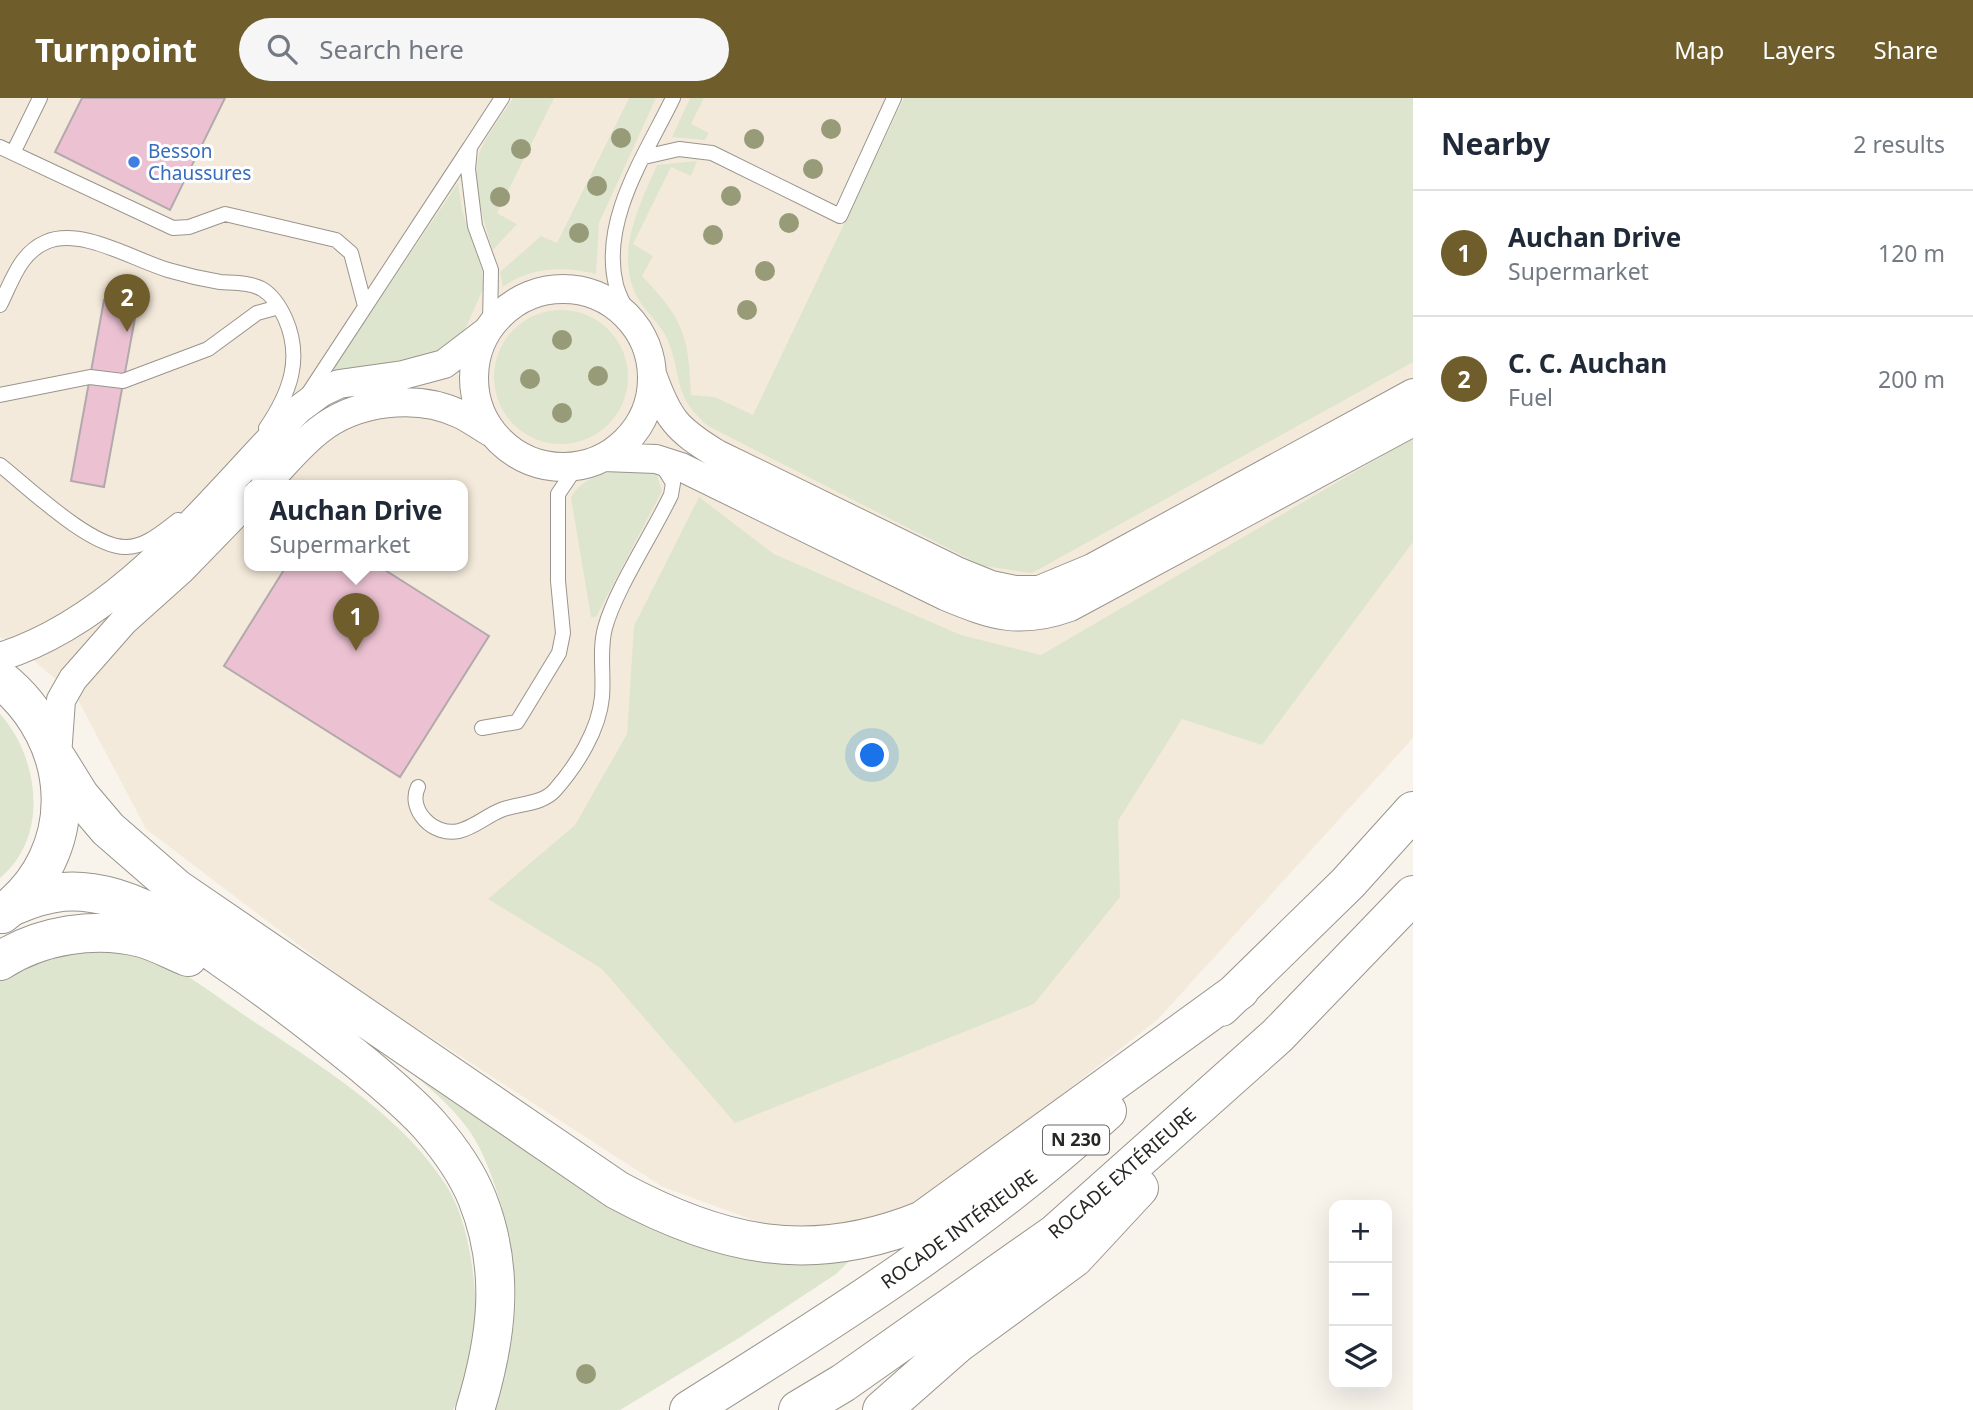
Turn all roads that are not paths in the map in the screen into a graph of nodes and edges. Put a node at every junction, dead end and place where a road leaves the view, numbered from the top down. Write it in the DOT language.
graph roads {
  1 [pos="40,98"];
  2 [pos="502,98"];
  3 [pos="673,98"];
  4 [pos="894,98"];
  5 [pos="470,147"];
  6 [pos="7,150"];
  7 [pos="644,157"];
  8 [pos="0,304"];
  9 [pos="365,306"];
  10 [pos="279,307"];
  11 [pos="630,320"];
  12 [pos="488,328"];
  13 [pos="652,374"];
  14 [pos="1413,393"];
  15 [pos="0,396"];
  16 [pos="299,409"];
  17 [pos="1413,422"];
  18 [pos="494,435"];
  19 [pos="604,457"];
  20 [pos="656,459"];
  21 [pos="0,465"];
  22 [pos="577,466"];
  23 [pos="232,477"];
  24 [pos="270,480"];
  25 [pos="244,505"];
  26 [pos="0,657"];
  27 [pos="0,679"];
  28 [pos="482,727"];
  29 [pos="57,759"];
  30 [pos="418,787"];
  31 [pos="1413,811"];
  32 [pos="1413,895"];
  33 [pos="6,910"];
  34 [pos="0,961"];
  35 [pos="1240,990"];
  36 [pos="1277,1036"];
  37 [pos="386,1085"];
  38 [pos="475,1410"];
  39 [pos="689,1410"];
  40 [pos="798,1410"];
  41 [pos="882,1410"];
  1 -- 6 [label="lane"];
  2 -- 5 [label="lane"];
  3 -- 7 [label="lane"];
  4 -- 7 [label="lane"];
  5 -- 9 [label="lane"];
  5 -- 12 [label="lane"];
  6 -- 9 [label="lane"];
  7 -- 11 [label="lane"];
  8 -- 10 [label="lane"];
  9 -- 16 [label="lane"];
  10 -- 15 [label="lane"];
  10 -- 23 [label="lane"];
  11 -- 12 [label="street"];
  11 -- 13 [label="street"];
  12 -- 16 [label="street"];
  12 -- 18 [label="street"];
  13 -- 14 [label="street"];
  13 -- 19 [label="street"];
  16 -- 23 [label="street"];
  17 -- 20 [label="street"];
  18 -- 22 [label="street"];
  18 -- 24 [label="street"];
  19 -- 20 [label="street"];
  19 -- 22 [label="street"];
  20 -- 30 [label="lane"];
  21 -- 23 [label="lane"];
  22 -- 28 [label="lane"];
  23 -- 26 [label="street"];
  25 -- 29 [label="street"];
  27 -- 29 [label="main road"];
  29 -- 33 [label="main road"];
  29 -- 35 [label="main road"];
  31 -- 35 [label="main road, ROCADE INTÉRIEURE / N 230"];
  32 -- 36 [label="main road, ROCADE EXTÉRIEURE / N 230"];
  33 -- 37 [label="main road"];
  34 -- 37 [label="main road"];
  35 -- 39 [label="main road, ROCADE INTÉRIEURE / N 230"];
  36 -- 40 [label="main road, ROCADE EXTÉRIEURE / N 230"];
  36 -- 41 [label="main road"];
  37 -- 38 [label="main road"];
}
